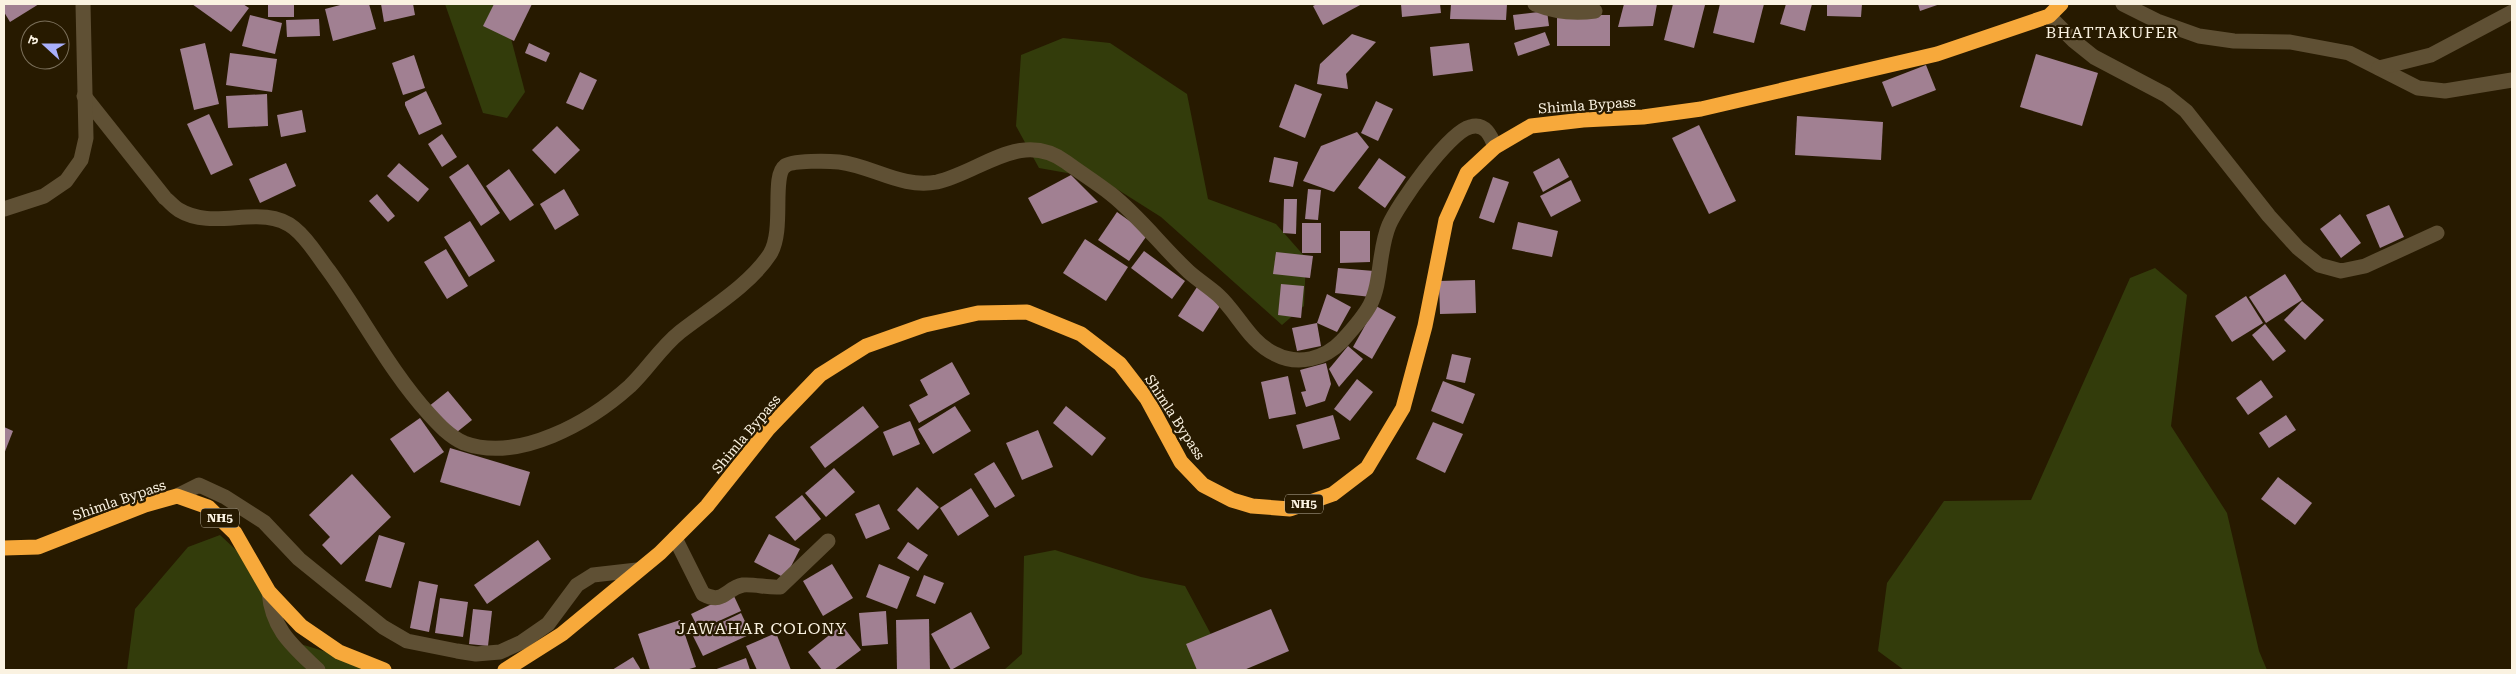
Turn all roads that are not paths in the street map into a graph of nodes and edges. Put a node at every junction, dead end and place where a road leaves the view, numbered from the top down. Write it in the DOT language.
graph roads {
  1 [pos="84,4"];
  2 [pos="1535,4"];
  3 [pos="2061,4"];
  4 [pos="2123,4"];
  5 [pos="1595,11"];
  6 [pos="2512,12"];
  7 [pos="2050,16"];
  8 [pos="2379,68"];
  9 [pos="2512,80"];
  10 [pos="84,96"];
  11 [pos="1496,147"];
  12 [pos="4,209"];
  13 [pos="2437,233"];
  14 [pos="177,496"];
  15 [pos="675,538"];
  16 [pos="828,540"];
  17 [pos="4,548"];
  18 [pos="637,570"];
  19 [pos="269,592"];
  20 [pos="318,670"];
  21 [pos="384,670"];
  22 [pos="505,670"];
  1 -- 10 [label="street"];
  2 -- 5 [label="street"];
  3 -- 7 [label="highway, Shimla Bypass / NH5"];
  4 -- 8 [label="street"];
  6 -- 8 [label="street"];
  7 -- 11 [label="highway, Shimla Bypass / NH5"];
  7 -- 13 [label="street"];
  8 -- 9 [label="street"];
  10 -- 11 [label="street"];
  10 -- 12 [label="street"];
  11 -- 15 [label="highway, Shimla Bypass / NH5"];
  14 -- 17 [label="highway, Shimla Bypass"];
  14 -- 18 [label="street"];
  14 -- 19 [label="highway, Shimla Bypass / NH5"];
  15 -- 16 [label="street"];
  15 -- 18 [label="highway, Shimla Bypass / NH5"];
  18 -- 22 [label="highway, Shimla Bypass / NH5"];
  19 -- 20 [label="street"];
  19 -- 21 [label="highway, Shimla Bypass / NH5"];
}
